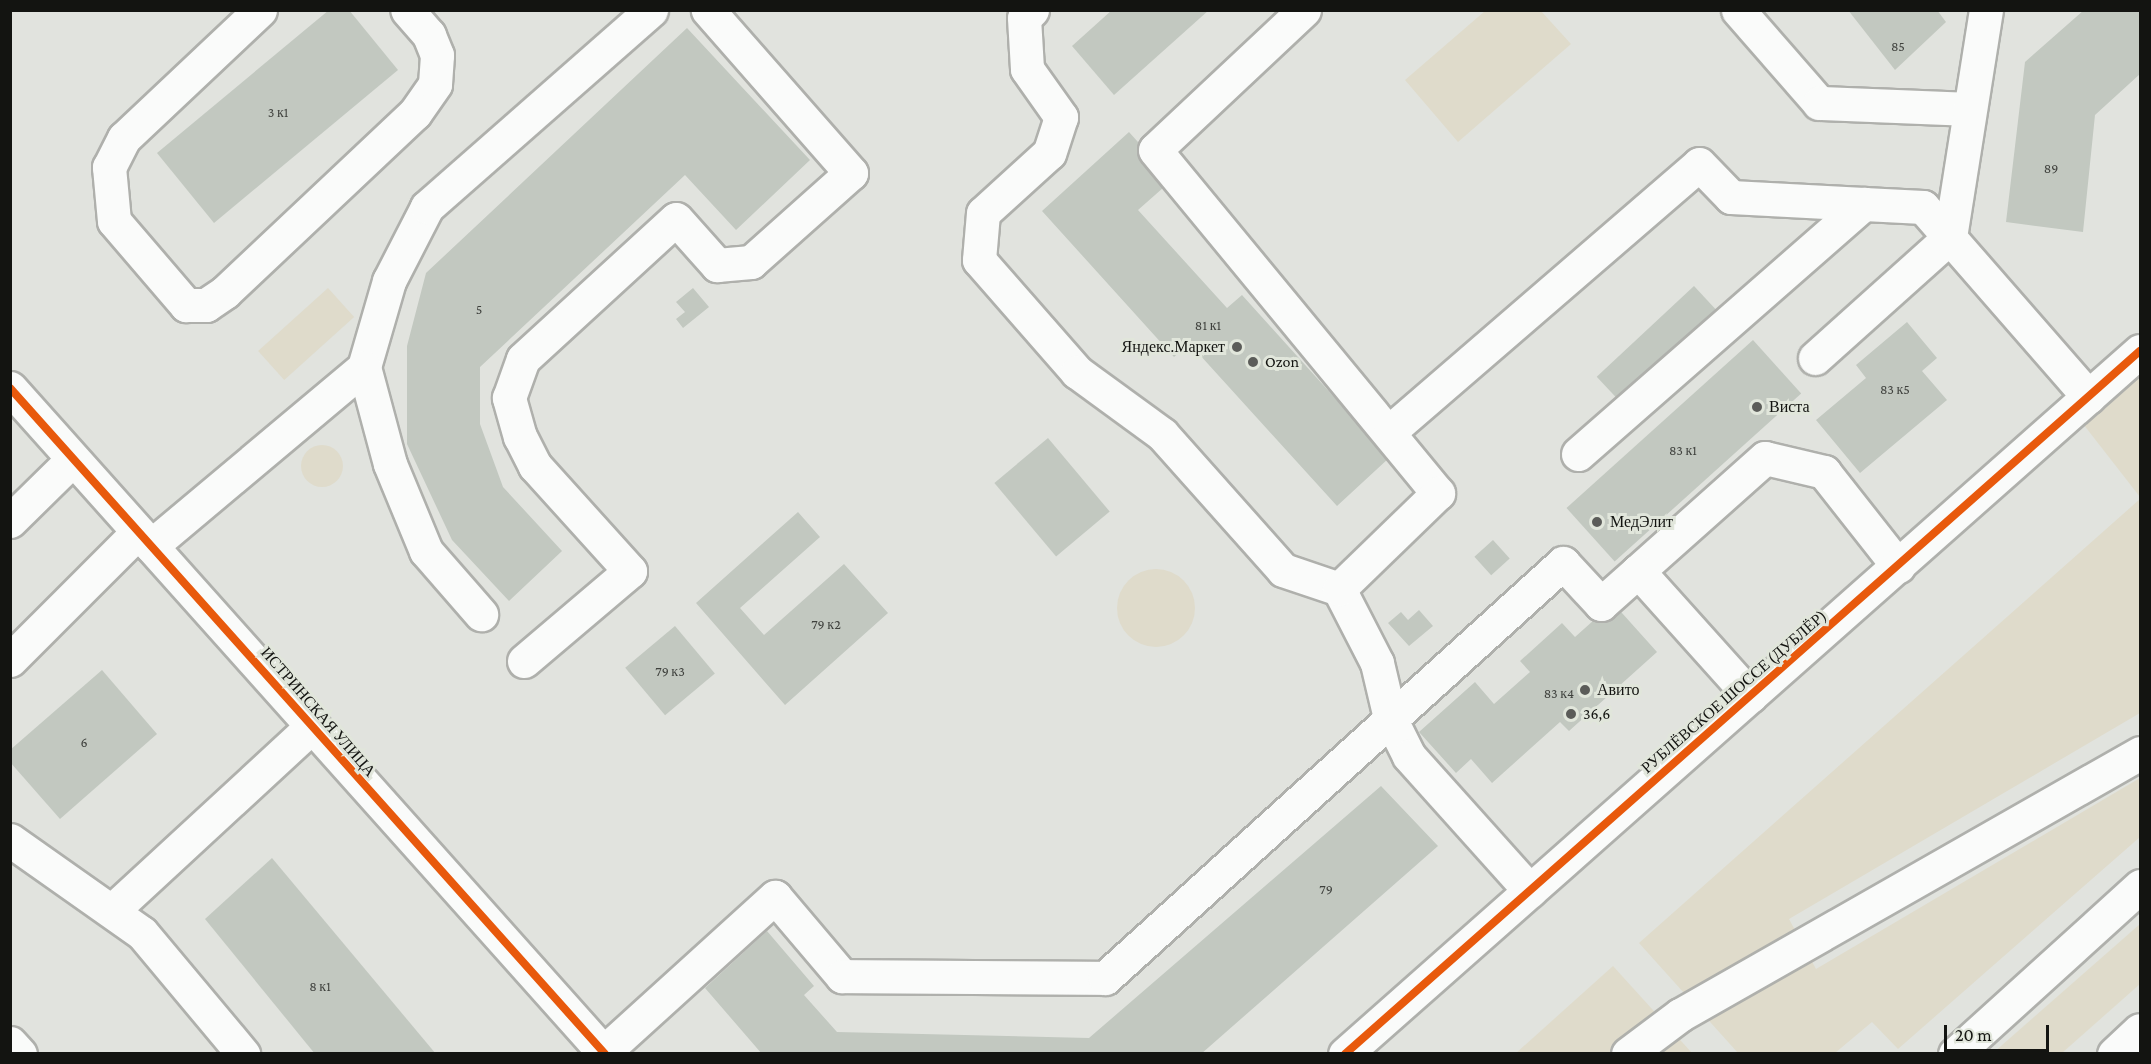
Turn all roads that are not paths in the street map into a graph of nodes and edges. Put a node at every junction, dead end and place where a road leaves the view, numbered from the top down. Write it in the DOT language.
graph roads {
  1 [pos="260,10"];
  2 [pos="407,10"];
  3 [pos="651,10"];
  4 [pos="708,10"];
  5 [pos="1032,10"];
  6 [pos="1305,10"];
  7 [pos="1738,10"];
  8 [pos="1986,11"];
  9 [pos="1967,109"];
  10 [pos="1864,204"];
  11 [pos="1950,237"];
  12 [pos="2140,351"];
  13 [pos="1815,358"];
  14 [pos="364,368"];
  15 [pos="10,388"];
  16 [pos="2089,397"];
  17 [pos="1390,431"];
  18 [pos="1578,454"];
  19 [pos="72,460"];
  20 [pos="10,521"];
  21 [pos="145,539"];
  22 [pos="1898,566"];
  23 [pos="1638,570"];
  24 [pos="1339,589"];
  25 [pos="481,614"];
  26 [pos="10,660"];
  27 [pos="524,661"];
  28 [pos="1750,696"];
  29 [pos="1390,718"];
  30 [pos="313,725"];
  31 [pos="2140,753"];
  32 [pos="12,845"];
  33 [pos="2140,886"];
  34 [pos="1530,891"];
  35 [pos="115,908"];
  36 [pos="2140,1030"];
  37 [pos="10,1043"];
  38 [pos="20,1053"];
  39 [pos="243,1053"];
  40 [pos="604,1053"];
  41 [pos="1345,1053"];
  42 [pos="1628,1053"];
  43 [pos="1956,1053"];
  44 [pos="2114,1053"];
  1 -- 2 [label="street"];
  3 -- 14 [label="street"];
  4 -- 27 [label="street"];
  5 -- 24 [label="street"];
  6 -- 17 [label="street"];
  7 -- 9 [label="street"];
  8 -- 9 [label="street"];
  9 -- 11 [label="street"];
  10 -- 11 [label="street"];
  10 -- 17 [label="street"];
  10 -- 18 [label="street"];
  11 -- 13 [label="street"];
  11 -- 16 [label="street"];
  12 -- 16 [label="street, РУБЛЁВСКОЕ ШОССЕ (ДУБЛЁР)"];
  14 -- 21 [label="street"];
  14 -- 25 [label="street"];
  15 -- 19 [label="street, ИСТРИНСКАЯ УЛИЦА"];
  16 -- 22 [label="street, РУБЛЁВСКОЕ ШОССЕ (ДУБЛЁР)"];
  17 -- 24 [label="street"];
  19 -- 20 [label="street"];
  19 -- 21 [label="street, ИСТРИНСКАЯ УЛИЦА"];
  21 -- 26 [label="street"];
  21 -- 30 [label="street, ИСТРИНСКАЯ УЛИЦА"];
  22 -- 23 [label="street"];
  22 -- 28 [label="street, РУБЛЁВСКОЕ ШОССЕ (ДУБЛЁР)"];
  23 -- 28 [label="street"];
  23 -- 29 [label="street"];
  24 -- 29 [label="street"];
  28 -- 34 [label="street, РУБЛЁВСКОЕ ШОССЕ (ДУБЛЁР)"];
  29 -- 34 [label="street"];
  29 -- 40 [label="street"];
  30 -- 35 [label="street"];
  30 -- 40 [label="street, ИСТРИНСКАЯ УЛИЦА"];
  31 -- 42 [label="street"];
  32 -- 35 [label="street"];
  33 -- 43 [label="street"];
  34 -- 41 [label="street, РУБЛЁВСКОЕ ШОССЕ (ДУБЛЁР)"];
  35 -- 39 [label="street"];
  36 -- 44 [label="street"];
  37 -- 38 [label="street"];
}
